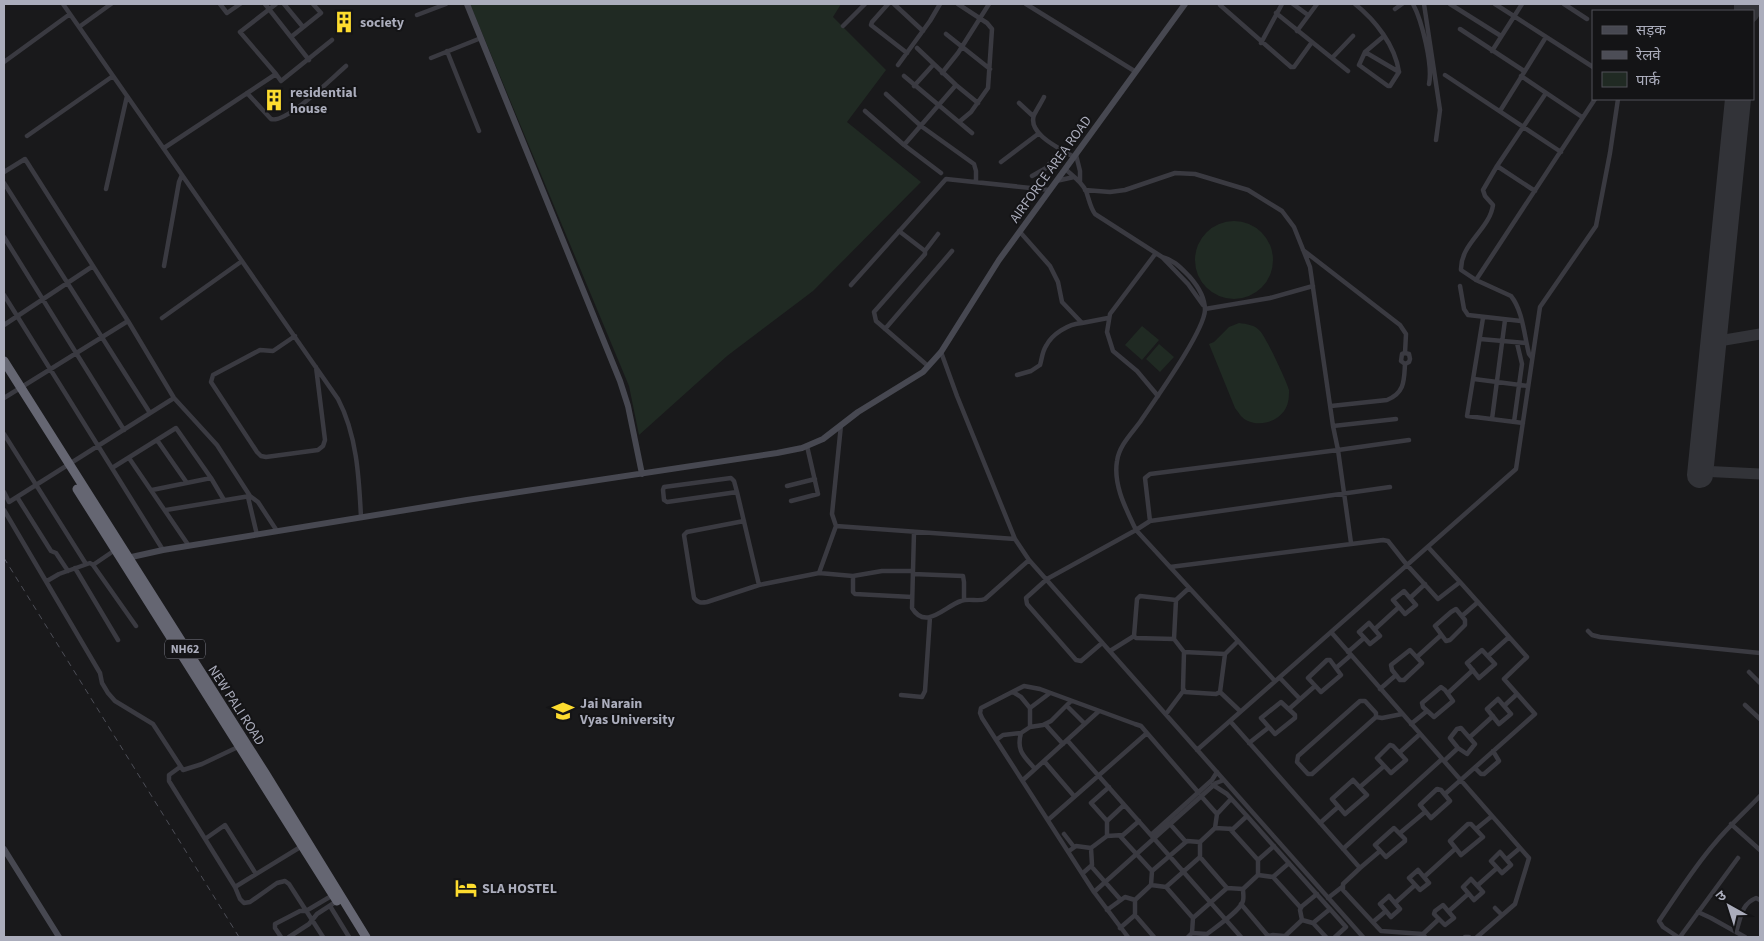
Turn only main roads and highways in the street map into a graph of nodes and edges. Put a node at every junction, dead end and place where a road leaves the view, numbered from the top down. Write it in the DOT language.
graph roads {
  1 [pos="4,361"];
  2 [pos="4,371"];
  3 [pos="18,389"];
  4 [pos="66,466"];
  5 [pos="336,898"];
  6 [pos="360,937"];
  7 [pos="366,937"];
  1 -- 3 [label="highway, NEW PALI ROAD / NH62"];
  2 -- 3 [label="highway, NEW PALI ROAD / NH62"];
  3 -- 4 [label="highway, NEW PALI ROAD / NH62"];
  4 -- 5 [label="highway, NEW PALI ROAD / NH62"];
  4 -- 5 [label="highway, NEW PALI ROAD / NH62"];
  5 -- 6 [label="highway, NEW PALI ROAD / NH62"];
  5 -- 7 [label="highway, NEW PALI ROAD / NH62"];
}
